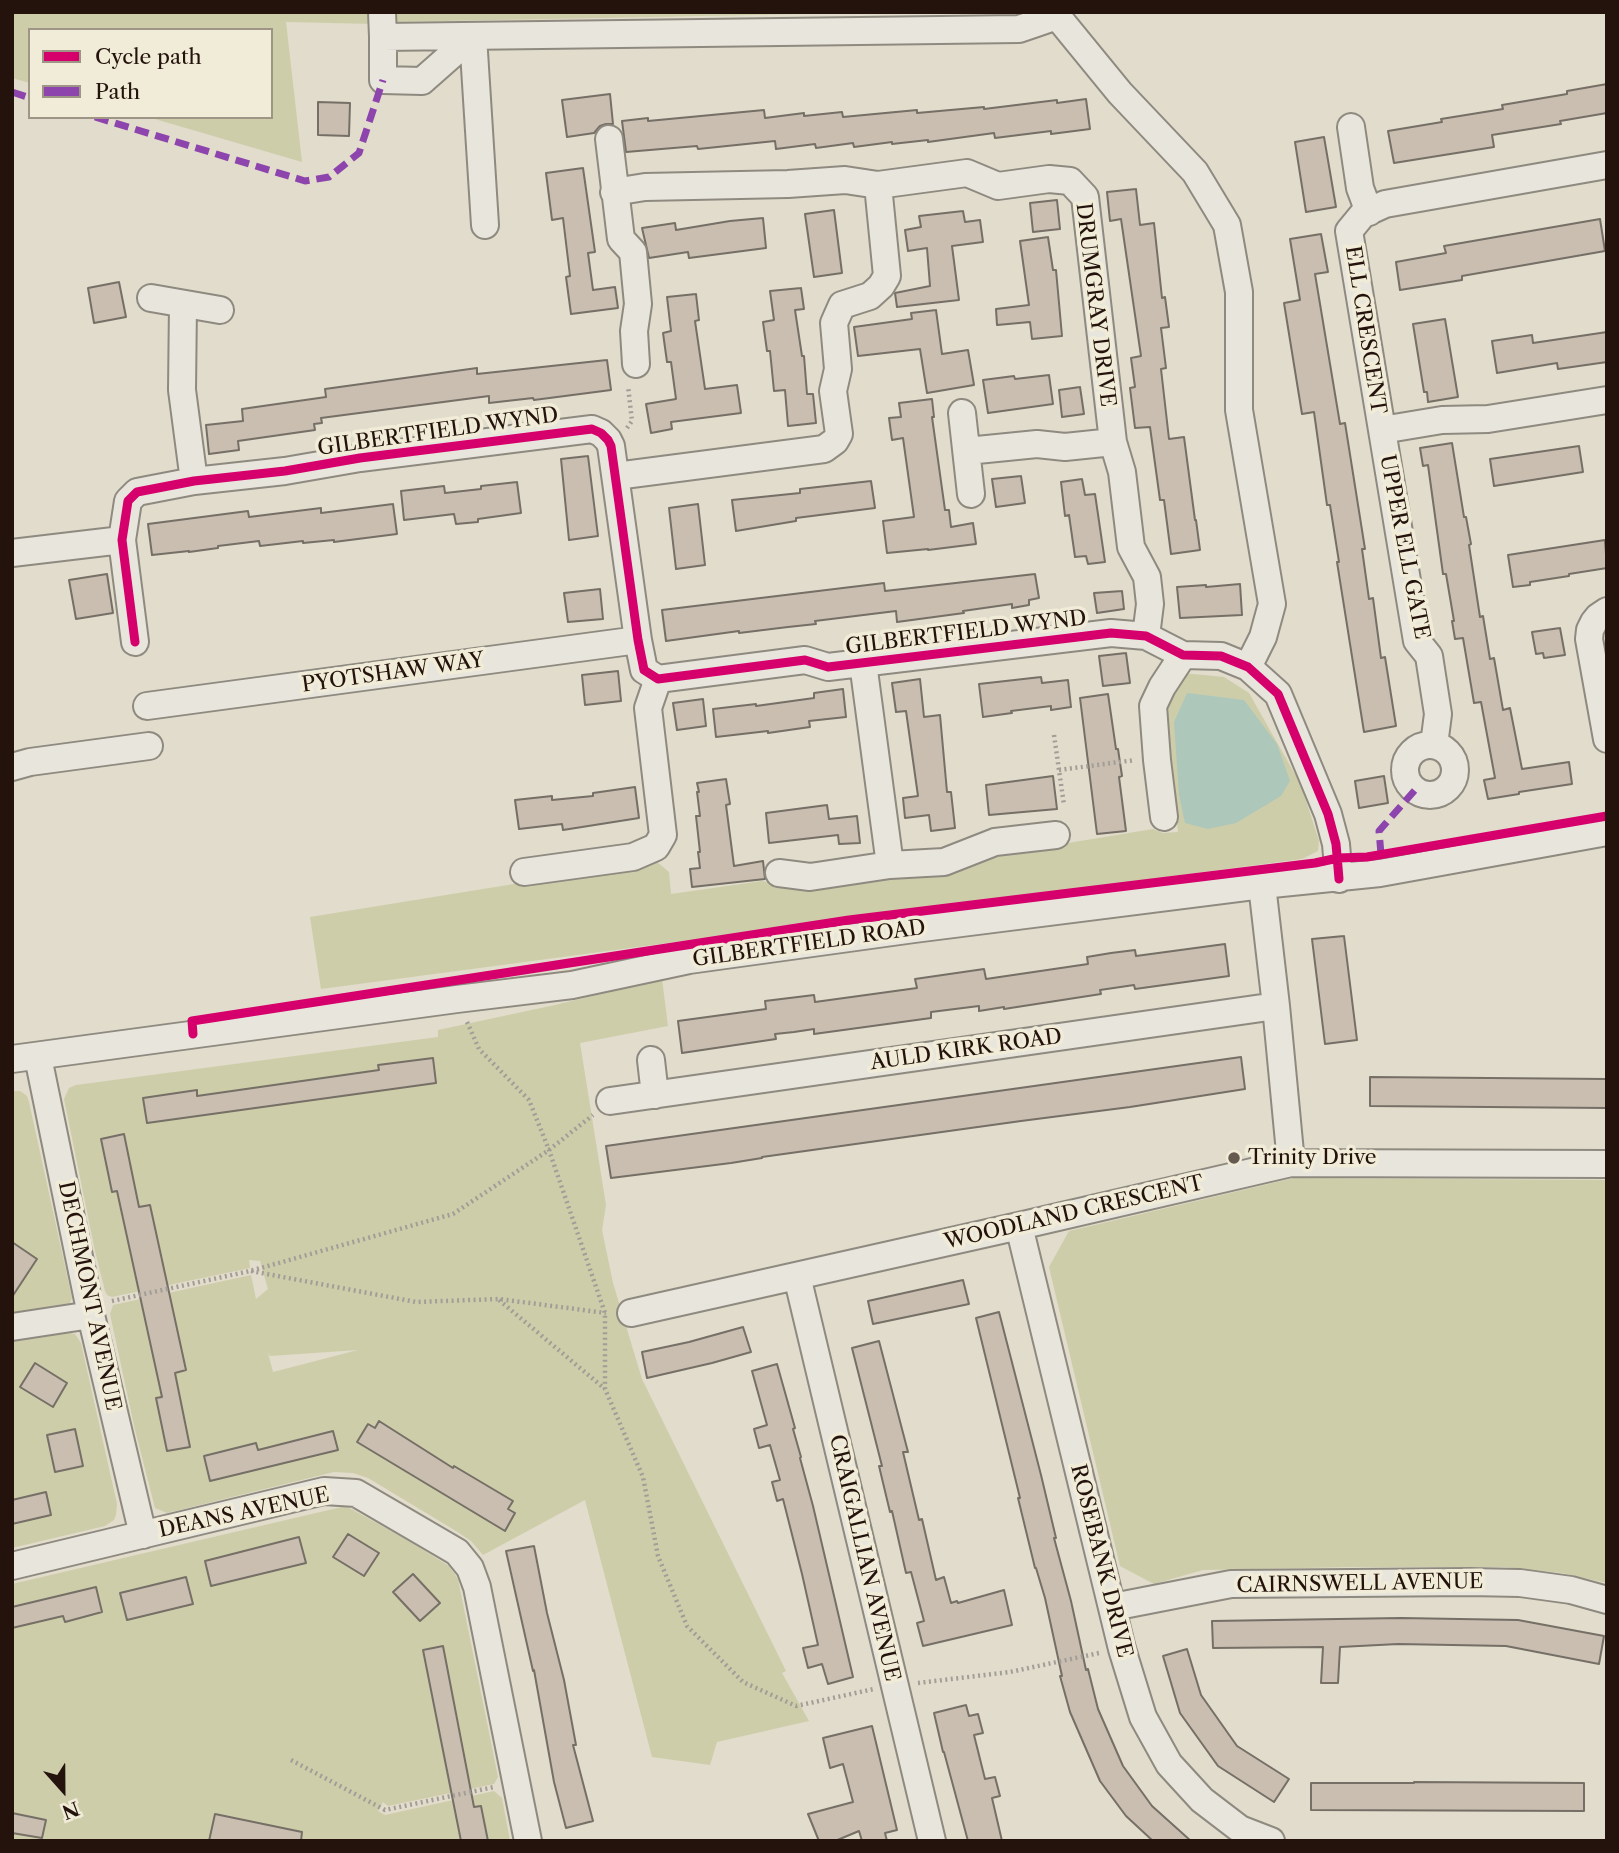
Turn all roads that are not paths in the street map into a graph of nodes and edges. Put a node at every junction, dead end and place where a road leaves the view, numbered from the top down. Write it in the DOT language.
graph roads {
  1 [pos="1056,14"];
  2 [pos="382,25"];
  3 [pos="473,36"];
  4 [pos="1351,127"];
  5 [pos="609,139"];
  6 [pos="1607,165"];
  7 [pos="878,185"];
  8 [pos="614,192"];
  9 [pos="1369,212"];
  10 [pos="485,225"];
  11 [pos="151,298"];
  12 [pos="183,304"];
  13 [pos="220,310"];
  14 [pos="636,364"];
  15 [pos="1607,400"];
  16 [pos="962,413"];
  17 [pos="1381,430"];
  18 [pos="1113,442"];
  19 [pos="967,451"];
  20 [pos="616,476"];
  21 [pos="194,481"];
  22 [pos="971,494"];
  23 [pos="122,540"];
  24 [pos="12,553"];
  25 [pos="1607,611"];
  26 [pos="1146,636"];
  27 [pos="638,640"];
  28 [pos="135,642"];
  29 [pos="1183,655"];
  30 [pos="863,663"];
  31 [pos="1248,667"];
  32 [pos="658,679"];
  33 [pos="147,706"];
  34 [pos="1607,740"];
  35 [pos="149,746"];
  36 [pos="1434,746"];
  37 [pos="12,767"];
  38 [pos="1164,817"];
  39 [pos="1607,832"];
  40 [pos="1056,835"];
  41 [pos="890,865"];
  42 [pos="524,872"];
  43 [pos="779,873"];
  44 [pos="1339,878"];
  45 [pos="1262,886"];
  46 [pos="1276,1006"];
  47 [pos="25,1058"];
  48 [pos="651,1060"];
  49 [pos="655,1095"];
  50 [pos="610,1101"];
  51 [pos="1291,1163"];
  52 [pos="1607,1164"];
  53 [pos="1019,1226"];
  54 [pos="797,1276"];
  55 [pos="631,1313"];
  56 [pos="91,1315"];
  57 [pos="12,1327"];
  58 [pos="143,1535"];
  59 [pos="12,1566"];
  60 [pos="1607,1600"];
  61 [pos="1113,1607"];
  62 [pos="528,1841"];
  63 [pos="932,1841"];
  64 [pos="1271,1841"];
  1 -- 3 [label="street"];
  1 -- 31 [label="street"];
  2 -- 3 [label="street"];
  2 -- 3 [label="street"];
  3 -- 10 [label="street"];
  4 -- 9 [label="street"];
  5 -- 8 [label="street"];
  6 -- 9 [label="street"];
  7 -- 8 [label="street, DRUMGRAY DRIVE"];
  7 -- 18 [label="street, DRUMGRAY DRIVE"];
  7 -- 20 [label="street"];
  8 -- 14 [label="street"];
  9 -- 17 [label="street, ELL CRESCENT"];
  11 -- 12 [label="street"];
  12 -- 13 [label="street"];
  12 -- 21 [label="street"];
  15 -- 17 [label="street, ELL CRESCENT"];
  16 -- 19 [label="street"];
  17 -- 36 [label="street, UPPER ELL GATE"];
  18 -- 19 [label="street"];
  18 -- 26 [label="street, DRUMGRAY DRIVE"];
  19 -- 22 [label="street"];
  20 -- 21 [label="street, GILBERTFIELD WYND"];
  20 -- 27 [label="street, GILBERTFIELD WYND"];
  21 -- 23 [label="street, GILBERTFIELD WYND"];
  23 -- 24 [label="street"];
  23 -- 28 [label="street, GILBERTFIELD WYND"];
  25 -- 34 [label="street"];
  26 -- 29 [label="street, GILBERTFIELD WYND"];
  26 -- 30 [label="street, GILBERTFIELD WYND"];
  27 -- 32 [label="street, GILBERTFIELD WYND"];
  27 -- 33 [label="street, PYOTSHAW WAY"];
  29 -- 31 [label="street, GILBERTFIELD WYND"];
  29 -- 38 [label="street"];
  30 -- 32 [label="street, GILBERTFIELD WYND"];
  30 -- 41 [label="street"];
  31 -- 44 [label="street, GILBERTFIELD WYND"];
  32 -- 42 [label="street"];
  35 -- 37 [label="street"];
  39 -- 44 [label="street, GILBERTFIELD ROAD"];
  40 -- 41 [label="street"];
  41 -- 43 [label="street"];
  44 -- 45 [label="street, GILBERTFIELD ROAD"];
  45 -- 46 [label="street"];
  45 -- 47 [label="street, GILBERTFIELD ROAD"];
  46 -- 49 [label="street, AULD KIRK ROAD"];
  46 -- 51 [label="street"];
  47 -- 56 [label="street, DECHMONT AVENUE"];
  48 -- 49 [label="street"];
  49 -- 50 [label="street, AULD KIRK ROAD"];
  51 -- 52 [label="street, WOODLAND CRESCENT"];
  51 -- 53 [label="street, WOODLAND CRESCENT"];
  53 -- 54 [label="street, WOODLAND CRESCENT"];
  53 -- 61 [label="street, ROSEBANK DRIVE"];
  54 -- 55 [label="street, WOODLAND CRESCENT"];
  54 -- 63 [label="street, CRAIGALLIAN AVENUE"];
  56 -- 57 [label="street"];
  56 -- 58 [label="street, DECHMONT AVENUE"];
  58 -- 59 [label="street, DEANS AVENUE"];
  58 -- 62 [label="street, DEANS AVENUE"];
  60 -- 61 [label="street, CAIRNSWELL AVENUE"];
  61 -- 64 [label="street, ROSEBANK DRIVE"];
}
